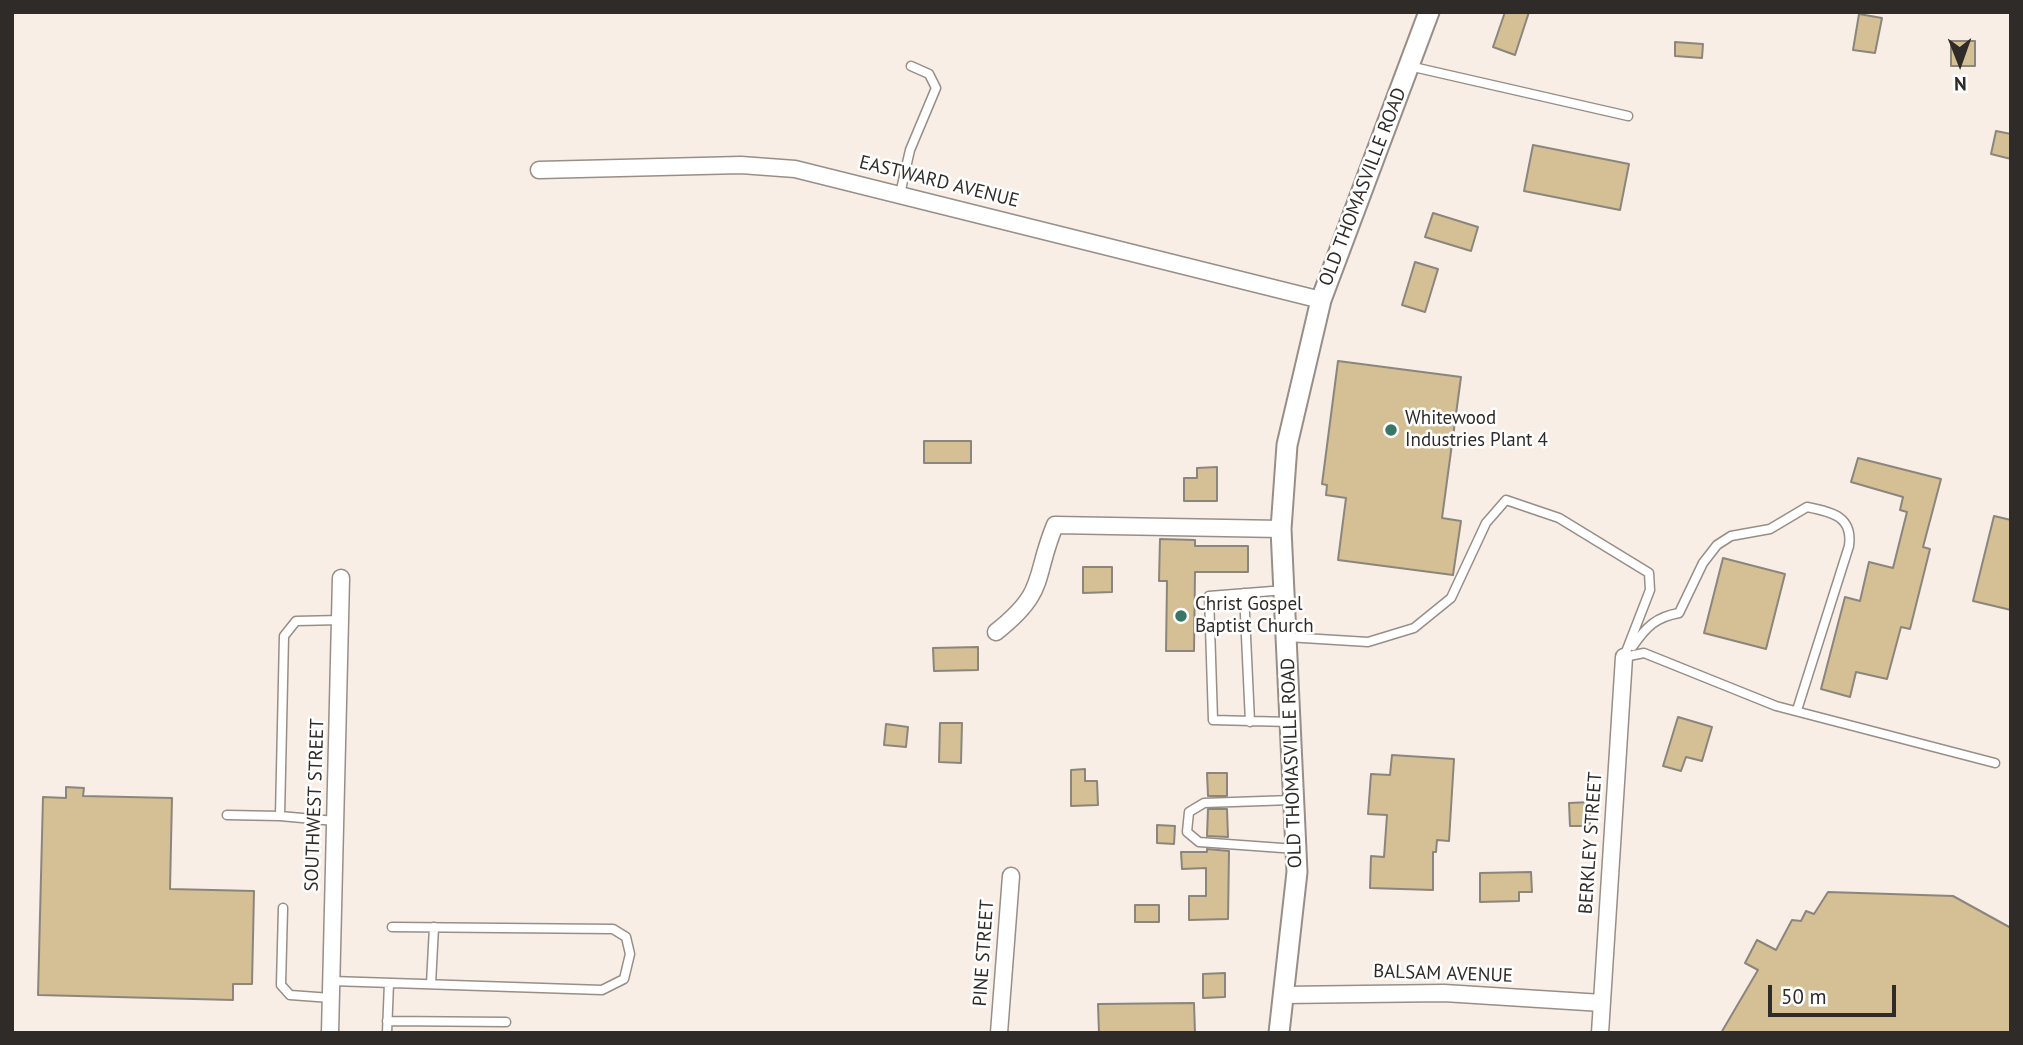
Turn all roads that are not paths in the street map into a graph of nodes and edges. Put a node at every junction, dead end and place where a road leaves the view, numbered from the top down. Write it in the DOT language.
graph roads {
  1 [pos="1429,12"];
  2 [pos="911,66"];
  3 [pos="1409,66"];
  4 [pos="1628,116"];
  5 [pos="539,170"];
  6 [pos="900,194"];
  7 [pos="1321,300"];
  8 [pos="1282,529"];
  9 [pos="341,578"];
  10 [pos="1285,590"];
  11 [pos="1244,593"];
  12 [pos="341,620"];
  13 [pos="996,632"];
  14 [pos="1287,638"];
  15 [pos="1625,657"];
  16 [pos="1797,710"];
  17 [pos="1250,722"];
  18 [pos="1291,722"];
  19 [pos="1995,764"];
  20 [pos="1295,800"];
  21 [pos="227,815"];
  22 [pos="280,816"];
  23 [pos="335,821"];
  24 [pos="1297,849"];
  25 [pos="1011,876"];
  26 [pos="283,908"];
  27 [pos="392,927"];
  28 [pos="434,927"];
  29 [pos="389,983"];
  30 [pos="431,984"];
  31 [pos="331,989"];
  32 [pos="1283,995"];
  33 [pos="1602,1003"];
  34 [pos="387,1021"];
  35 [pos="506,1022"];
  36 [pos="330,1033"];
  37 [pos="387,1033"];
  38 [pos="999,1033"];
  39 [pos="1279,1033"];
  40 [pos="1600,1033"];
  1 -- 3 [label="street, OLD THOMASVILLE ROAD"];
  2 -- 6 [label="lane"];
  3 -- 4 [label="lane"];
  3 -- 7 [label="street, OLD THOMASVILLE ROAD"];
  5 -- 6 [label="street, EASTWARD AVENUE"];
  6 -- 7 [label="street, EASTWARD AVENUE"];
  7 -- 8 [label="street, OLD THOMASVILLE ROAD"];
  8 -- 10 [label="street, OLD THOMASVILLE ROAD"];
  8 -- 13 [label="street"];
  9 -- 12 [label="street, SOUTHWEST STREET"];
  10 -- 11 [label="lane"];
  10 -- 14 [label="street, OLD THOMASVILLE ROAD"];
  11 -- 17 [label="lane"];
  11 -- 17 [label="lane"];
  12 -- 22 [label="lane"];
  12 -- 23 [label="street, SOUTHWEST STREET"];
  14 -- 15 [label="lane"];
  14 -- 18 [label="street, OLD THOMASVILLE ROAD"];
  15 -- 16 [label="lane"];
  15 -- 16 [label="lane"];
  15 -- 33 [label="street, BERKLEY STREET"];
  16 -- 19 [label="lane"];
  17 -- 18 [label="lane"];
  18 -- 20 [label="street, OLD THOMASVILLE ROAD"];
  20 -- 24 [label="street, OLD THOMASVILLE ROAD"];
  20 -- 24 [label="lane"];
  21 -- 22 [label="lane"];
  22 -- 23 [label="lane"];
  23 -- 31 [label="street, SOUTHWEST STREET"];
  24 -- 32 [label="street, OLD THOMASVILLE ROAD"];
  25 -- 38 [label="street, PINE STREET"];
  26 -- 31 [label="lane"];
  27 -- 28 [label="lane"];
  28 -- 30 [label="lane"];
  28 -- 30 [label="lane"];
  29 -- 30 [label="lane"];
  29 -- 31 [label="lane"];
  29 -- 34 [label="lane"];
  31 -- 36 [label="street, SOUTHWEST STREET"];
  32 -- 33 [label="street, BALSAM AVENUE"];
  32 -- 39 [label="street, OLD THOMASVILLE ROAD"];
  33 -- 40 [label="street, BERKLEY STREET"];
  34 -- 35 [label="lane"];
  34 -- 37 [label="lane"];
}
